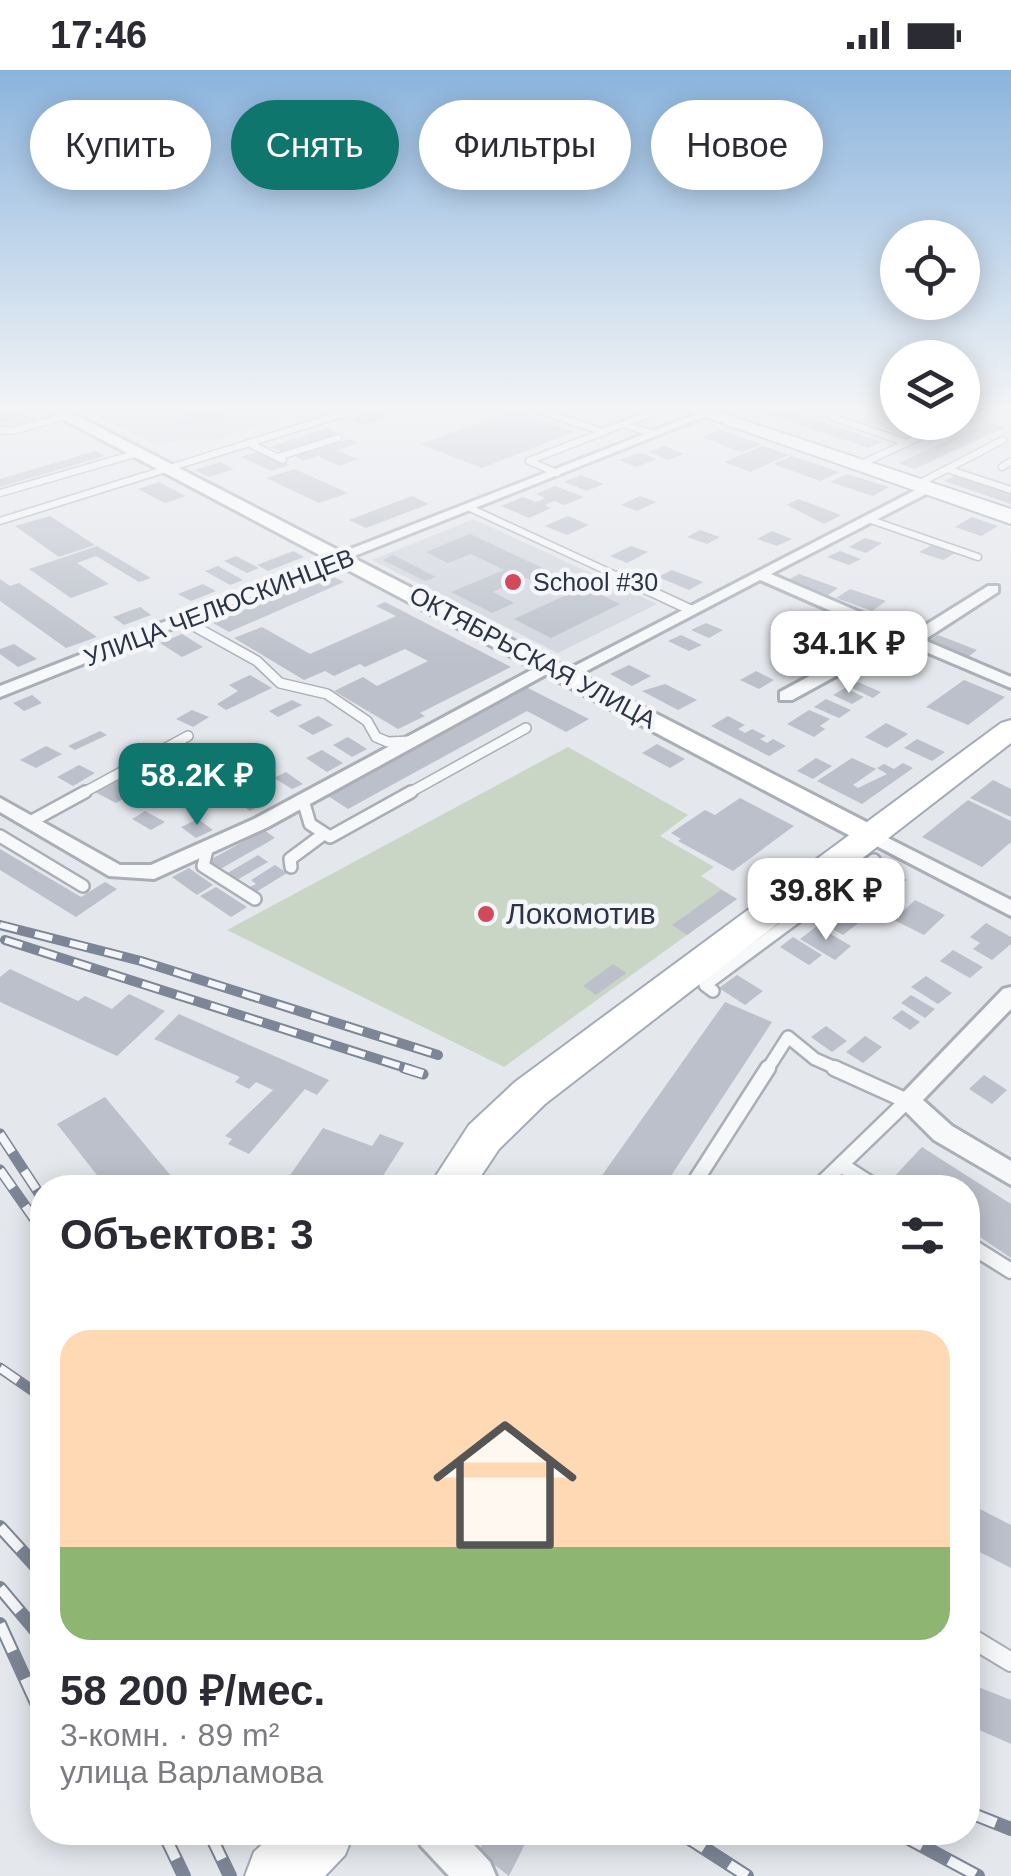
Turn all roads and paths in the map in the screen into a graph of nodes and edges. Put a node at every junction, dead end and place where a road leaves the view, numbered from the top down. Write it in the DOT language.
graph roads {
  1 [pos="83,494"];
  2 [pos="218,494"];
  3 [pos="504,494"];
  4 [pos="909,494"];
  5 [pos="943,494"];
  6 [pos="470,508"];
  7 [pos="1011,517"];
  8 [pos="868,519"];
  9 [pos="0,520"];
  10 [pos="978,557"];
  11 [pos="343,559"];
  12 [pos="760,575"];
  13 [pos="992,589"];
  14 [pos="691,610"];
  15 [pos="185,620"];
  16 [pos="904,639"];
  17 [pos="558,669"];
  18 [pos="1011,683"];
  19 [pos="0,692"];
  20 [pos="786,696"];
  21 [pos="526,728"];
  22 [pos="1011,729"];
  23 [pos="188,736"];
  24 [pos="410,742"];
  25 [pos="304,800"];
  26 [pos="0,804"];
  27 [pos="30,822"];
  28 [pos="0,836"];
  29 [pos="321,836"];
  30 [pos="872,847"];
  31 [pos="205,858"];
  32 [pos="291,867"];
  33 [pos="83,886"];
  34 [pos="256,899"];
  35 [pos="1011,909"];
  36 [pos="713,991"];
  37 [pos="1011,995"];
  38 [pos="907,1101"];
  39 [pos="840,1165"];
  40 [pos="1011,1174"];
  41 [pos="457,1175"];
  42 [pos="699,1175"];
  43 [pos="830,1175"];
  44 [pos="856,1175"];
  45 [pos="980,1252"];
  46 [pos="1011,1271"];
  47 [pos="980,1643"];
  48 [pos="1011,1662"];
  49 [pos="309,1845"];
  50 [pos="447,1845"];
  51 [pos="278,1876"];
  52 [pos="476,1876"];
  1 -- 9 [label="lane"];
  2 -- 11 [label="main road, ОКТЯБРЬСКАЯ УЛИЦА"];
  3 -- 6 [label="street, УЛИЦА ЧЕЛЮСКИНЦЕВ"];
  4 -- 8 [label="street"];
  5 -- 7 [label="main road"];
  6 -- 11 [label="street, УЛИЦА ЧЕЛЮСКИНЦЕВ"];
  6 -- 14 [label="lane"];
  8 -- 10 [label="lane"];
  8 -- 12 [label="street"];
  11 -- 15 [label="street, УЛИЦА ЧЕЛЮСКИНЦЕВ"];
  11 -- 17 [label="main road, ОКТЯБРЬСКАЯ УЛИЦА"];
  12 -- 14 [label="street"];
  12 -- 16 [label="street"];
  13 -- 16 [label="street"];
  14 -- 17 [label="street"];
  15 -- 19 [label="street, УЛИЦА ЧЕЛЮСКИНЦЕВ"];
  15 -- 24 [label="lane"];
  16 -- 18 [label="street"];
  16 -- 20 [label="street"];
  17 -- 24 [label="street"];
  17 -- 30 [label="main road, ОКТЯБРЬСКАЯ УЛИЦА"];
  21 -- 29 [label="lane"];
  22 -- 30 [label="main road"];
  23 -- 27 [label="lane"];
  24 -- 25 [label="street"];
  25 -- 29 [label="lane"];
  25 -- 31 [label="street"];
  26 -- 27 [label="street"];
  27 -- 31 [label="street"];
  28 -- 33 [label="lane"];
  29 -- 32 [label="lane"];
  30 -- 35 [label="street, ОКТЯБРЬСКАЯ УЛИЦА"];
  30 -- 36 [label="lane"];
  30 -- 41 [label="main road"];
  31 -- 34 [label="lane"];
  37 -- 38 [label="street"];
  38 -- 39 [label="lane"];
  38 -- 40 [label="street"];
  38 -- 42 [label="lane"];
  39 -- 43 [label="lane"];
  39 -- 44 [label="lane"];
  45 -- 46 [label="lane"];
  47 -- 48 [label="lane"];
  49 -- 51 [label="main road"];
  50 -- 52 [label="street"];
}
